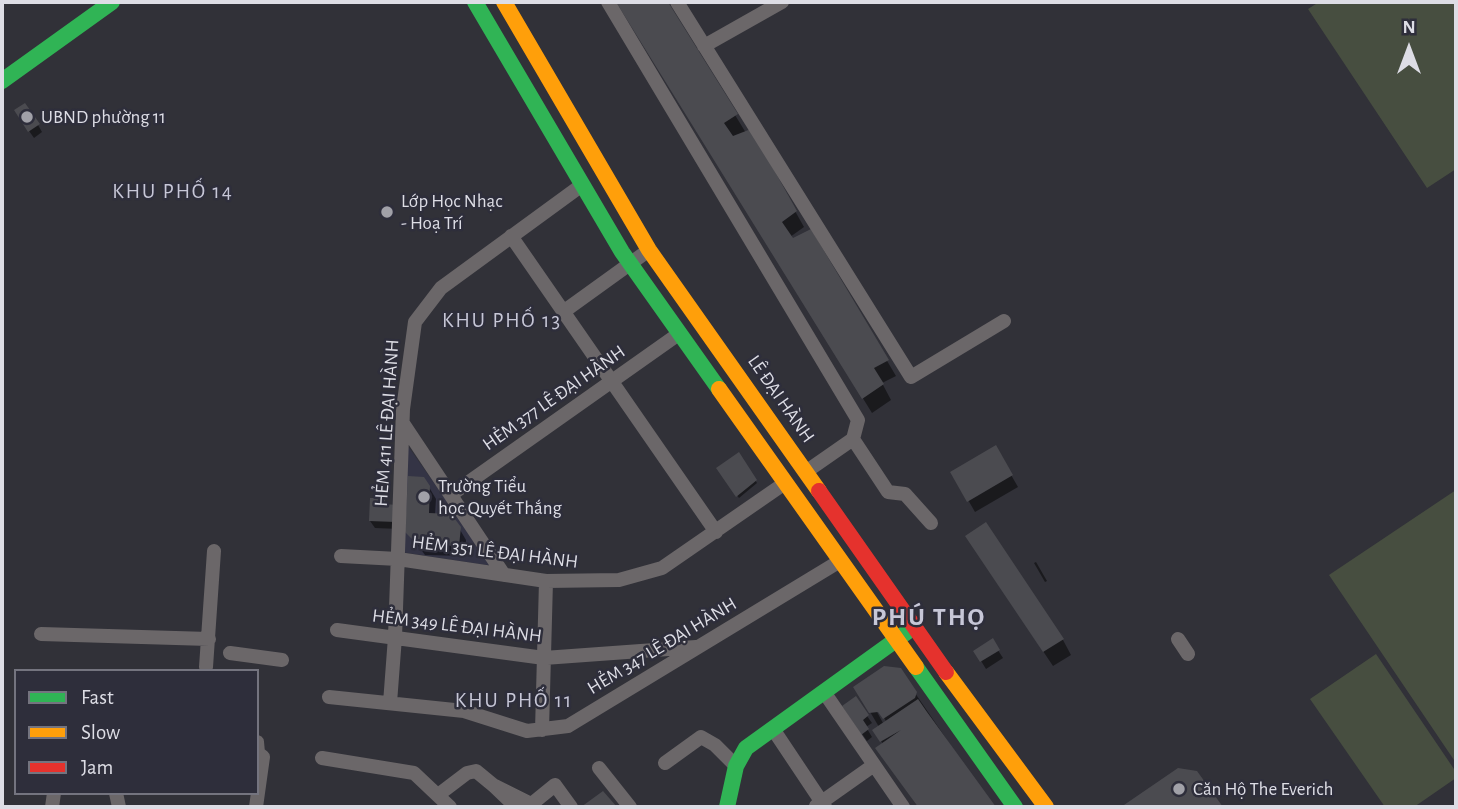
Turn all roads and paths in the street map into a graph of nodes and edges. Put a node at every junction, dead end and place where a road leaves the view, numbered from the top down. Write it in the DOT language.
graph roads {
  1 [pos="475,2"];
  2 [pos="504,2"];
  3 [pos="608,2"];
  4 [pos="677,2"];
  5 [pos="782,2"];
  6 [pos="101,5"];
  7 [pos="704,46"];
  8 [pos="2,81"];
  9 [pos="582,185"];
  10 [pos="511,236"];
  11 [pos="649,250"];
  12 [pos="631,264"];
  13 [pos="563,312"];
  14 [pos="1004,321"];
  15 [pos="680,334"];
  16 [pos="611,382"];
  17 [pos="404,425"];
  18 [pos="853,439"];
  19 [pos="807,471"];
  20 [pos="785,484"];
  21 [pos="452,494"];
  22 [pos="931,523"];
  23 [pos="716,532"];
  24 [pos="215,551"];
  25 [pos="341,556"];
  26 [pos="398,559"];
  27 [pos="840,561"];
  28 [pos="504,575"];
  29 [pos="546,581"];
  30 [pos="914,627"];
  31 [pos="337,630"];
  32 [pos="41,634"];
  33 [pos="395,637"];
  34 [pos="209,639"];
  35 [pos="1178,639"];
  36 [pos="896,640"];
  37 [pos="698,647"];
  38 [pos="230,653"];
  39 [pos="1188,654"];
  40 [pos="544,658"];
  41 [pos="282,660"];
  42 [pos="206,667"];
  43 [pos="824,692"];
  44 [pos="329,697"];
  45 [pos="390,703"];
  46 [pos="773,729"];
  47 [pos="542,730"];
  48 [pos="259,754"];
  49 [pos="322,758"];
  50 [pos="665,763"];
  51 [pos="874,765"];
  52 [pos="736,766"];
  53 [pos="598,768"];
  54 [pos="259,786"];
  55 [pos="446,804"];
  56 [pos="525,806"];
  57 [pos="821,806"];
  58 [pos="571,807"];
  59 [pos="630,807"];
  60 [pos="727,807"];
  61 [pos="904,807"];
  62 [pos="1015,807"];
  63 [pos="1046,807"];
  1 -- 9 [label="main road"];
  2 -- 11 [label="main road, LÊ ĐẠI HÀNH"];
  3 -- 18 [label="street"];
  4 -- 7 [label="street"];
  5 -- 7 [label="street"];
  6 -- 8 [label="main road"];
  7 -- 14 [label="street"];
  9 -- 10 [label="street, HẺM 411 LÊ ĐẠI HÀNH"];
  9 -- 12 [label="main road"];
  10 -- 13 [label="street"];
  10 -- 17 [label="street, HẺM 411 LÊ ĐẠI HÀNH"];
  11 -- 12 [label="street"];
  11 -- 19 [label="main road, LÊ ĐẠI HÀNH"];
  12 -- 13 [label="street"];
  12 -- 15 [label="main road"];
  13 -- 16 [label="street"];
  15 -- 16 [label="street, HẺM 377 LÊ ĐẠI HÀNH"];
  15 -- 20 [label="main road"];
  16 -- 21 [label="street, HẺM 377 LÊ ĐẠI HÀNH"];
  16 -- 23 [label="street"];
  17 -- 21 [label="street"];
  17 -- 26 [label="street, HẺM 411 LÊ ĐẠI HÀNH"];
  18 -- 19 [label="street"];
  18 -- 22 [label="street"];
  19 -- 20 [label="main road"];
  19 -- 30 [label="main road, LÊ ĐẠI HÀNH"];
  20 -- 23 [label="street, HẺM 351 LÊ ĐẠI HÀNH"];
  20 -- 27 [label="main road"];
  21 -- 28 [label="street"];
  23 -- 29 [label="street, HẺM 351 LÊ ĐẠI HÀNH"];
  24 -- 34 [label="street"];
  25 -- 26 [label="street, HẺM 351 LÊ ĐẠI HÀNH"];
  26 -- 28 [label="street, HẺM 351 LÊ ĐẠI HÀNH"];
  26 -- 33 [label="street, HẺM 411 LÊ ĐẠI HÀNH"];
  27 -- 36 [label="main road"];
  27 -- 37 [label="street, HẺM 347 LÊ ĐẠI HÀNH"];
  28 -- 29 [label="street, HẺM 351 LÊ ĐẠI HÀNH"];
  29 -- 40 [label="street"];
  30 -- 36 [label="main road"];
  30 -- 63 [label="main road, LÊ ĐẠI HÀNH"];
  31 -- 33 [label="street, HẺM 349 LÊ ĐẠI HÀNH"];
  32 -- 34 [label="street"];
  33 -- 40 [label="street, HẺM 349 LÊ ĐẠI HÀNH"];
  33 -- 45 [label="street, HẺM 411 LÊ ĐẠI HÀNH"];
  34 -- 42 [label="street"];
  35 -- 39 [label="street"];
  36 -- 43 [label="main road"];
  36 -- 62 [label="main road"];
  37 -- 40 [label="street, HẺM 349 LÊ ĐẠI HÀNH"];
  37 -- 47 [label="street, HẺM 347 LÊ ĐẠI HÀNH"];
  38 -- 41 [label="street"];
  40 -- 47 [label="street"];
  43 -- 46 [label="main road"];
  43 -- 51 [label="street"];
  44 -- 45 [label="street, HẺM 347 LÊ ĐẠI HÀNH"];
  45 -- 47 [label="street, HẺM 347 LÊ ĐẠI HÀNH"];
  46 -- 52 [label="main road"];
  46 -- 57 [label="street"];
  48 -- 54 [label="street"];
  49 -- 55 [label="street"];
  50 -- 52 [label="street"];
  51 -- 57 [label="street"];
  51 -- 61 [label="street"];
  52 -- 60 [label="main road"];
  53 -- 59 [label="street"];
  55 -- 56 [label="street"];
  56 -- 58 [label="street"];
}
